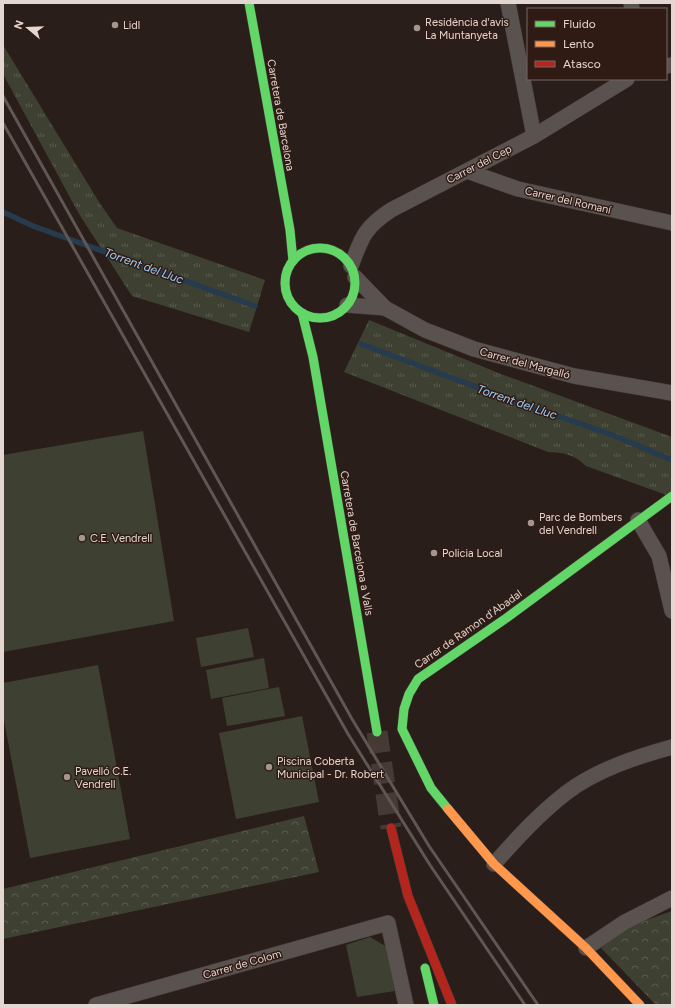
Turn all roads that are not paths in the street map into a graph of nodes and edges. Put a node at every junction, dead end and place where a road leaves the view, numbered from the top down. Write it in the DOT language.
graph roads {
  1 [pos="249,3"];
  2 [pos="508,3"];
  3 [pos="625,80"];
  4 [pos="534,136"];
  5 [pos="467,171"];
  6 [pos="672,223"];
  7 [pos="290,230"];
  8 [pos="315,248"];
  9 [pos="293,261"];
  10 [pos="353,272"];
  11 [pos="347,305"];
  12 [pos="385,308"];
  13 [pos="302,313"];
  14 [pos="331,316"];
  15 [pos="325,330"];
  16 [pos="319,344"];
  17 [pos="313,357"];
  18 [pos="672,393"];
  19 [pos="671,497"];
  20 [pos="638,520"];
  21 [pos="672,611"];
  22 [pos="377,732"];
  23 [pos="672,747"];
  24 [pos="392,828"];
  25 [pos="494,864"];
  26 [pos="408,898"];
  27 [pos="672,898"];
  28 [pos="586,948"];
  29 [pos="436,968"];
  30 [pos="456,991"];
  31 [pos="96,1005"];
  32 [pos="406,1005"];
  33 [pos="434,1005"];
  34 [pos="452,1005"];
  35 [pos="640,1005"];
  1 -- 7 [label="street, Carretera de Barcelona"];
  2 -- 4 [label="street"];
  3 -- 4 [label="street, Carrer del Cep"];
  4 -- 5 [label="street, Carrer del Cep"];
  5 -- 6 [label="street, Carrer del Romaní"];
  5 -- 10 [label="street, Carrer del Cep"];
  7 -- 8 [label="street"];
  7 -- 9 [label="street, Carretera de Barcelona"];
  8 -- 9 [label="street"];
  8 -- 10 [label="street"];
  9 -- 13 [label="street"];
  10 -- 11 [label="street"];
  10 -- 12 [label="street, Carrer del Margalló"];
  11 -- 12 [label="street, Carrer del Margalló"];
  11 -- 14 [label="street"];
  12 -- 18 [label="street, Carrer del Margalló"];
  13 -- 14 [label="street"];
  13 -- 17 [label="street"];
  14 -- 15 [label="street"];
  16 -- 17 [label="street"];
  17 -- 22 [label="street, Carretera de Barcelona a Valls"];
  19 -- 20 [label="street, Carrer de Ramon d'Abadal"];
  20 -- 21 [label="street"];
  20 -- 25 [label="street, Carrer de Ramon d'Abadal"];
  23 -- 25 [label="street"];
  24 -- 26 [label="street"];
  25 -- 28 [label="street, Carrer de Ramon d'Abadal"];
  26 -- 29 [label="street"];
  26 -- 33 [label="street"];
  27 -- 28 [label="street"];
  28 -- 35 [label="street, Carrer de Ramon d'Abadal"];
  29 -- 30 [label="street"];
  29 -- 34 [label="street"];
  31 -- 32 [label="street, Carrer de Colom"];
}
